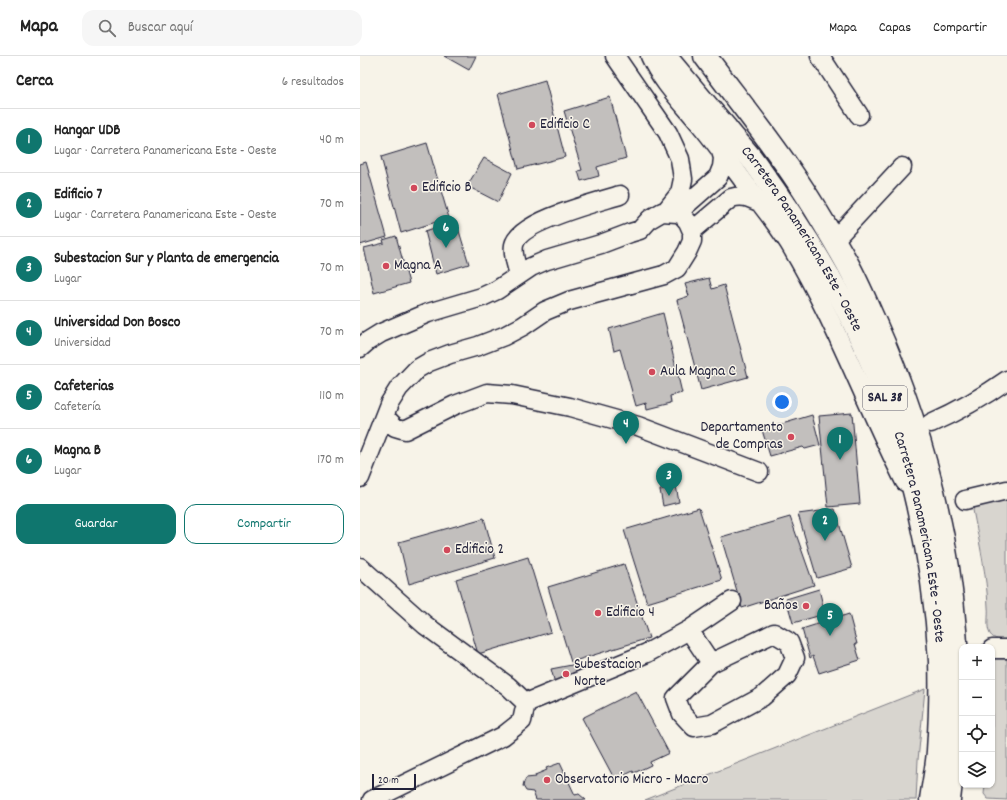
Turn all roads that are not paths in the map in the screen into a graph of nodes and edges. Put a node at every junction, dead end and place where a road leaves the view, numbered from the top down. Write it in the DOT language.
graph roads {
  1 [pos="615,56"];
  2 [pos="650,56"];
  3 [pos="665,56"];
  4 [pos="705,56"];
  5 [pos="820,56"];
  6 [pos="859,115"];
  7 [pos="719,148"];
  8 [pos="902,166"];
  9 [pos="620,195"];
  10 [pos="761,203"];
  11 [pos="671,212"];
  12 [pos="692,231"];
  13 [pos="834,240"];
  14 [pos="519,275"];
  15 [pos="360,348"];
  16 [pos="1007,380"];
  17 [pos="385,417"];
  18 [pos="931,423"];
  19 [pos="759,472"];
  20 [pos="360,478"];
  21 [pos="1007,490"];
  22 [pos="965,500"];
  23 [pos="918,508"];
  24 [pos="360,567"];
  25 [pos="732,601"];
  26 [pos="689,630"];
  27 [pos="995,649"];
  28 [pos="1007,649"];
  29 [pos="711,663"];
  30 [pos="526,703"];
  31 [pos="372,800"];
  32 [pos="931,800"];
  33 [pos="949,800"];
  1 -- 11 [label="street"];
  2 -- 7 [label="street"];
  3 -- 23 [label="highway, Carretera Panamericana Este - Oeste / SAL 38"];
  4 -- 13 [label="highway, Carretera Panamericana Este - Oeste / SAL 38"];
  5 -- 6 [label="street"];
  7 -- 10 [label="street"];
  7 -- 11 [label="street"];
  8 -- 13 [label="street"];
  9 -- 14 [label="street"];
  10 -- 12 [label="street"];
  10 -- 23 [label="street"];
  11 -- 12 [label="street"];
  11 -- 14 [label="street"];
  12 -- 17 [label="street"];
  13 -- 33 [label="highway, Carretera Panamericana Este - Oeste / SAL 38"];
  14 -- 15 [label="street"];
  16 -- 18 [label="street"];
  17 -- 19 [label="street"];
  17 -- 20 [label="street"];
  21 -- 22 [label="street"];
  23 -- 32 [label="highway, Carretera Panamericana Este - Oeste / SAL 38"];
  24 -- 30 [label="street"];
  25 -- 26 [label="street"];
  26 -- 29 [label="street"];
  26 -- 30 [label="street"];
  27 -- 28 [label="street"];
  29 -- 29 [label="street"];
  30 -- 31 [label="street"];
}
